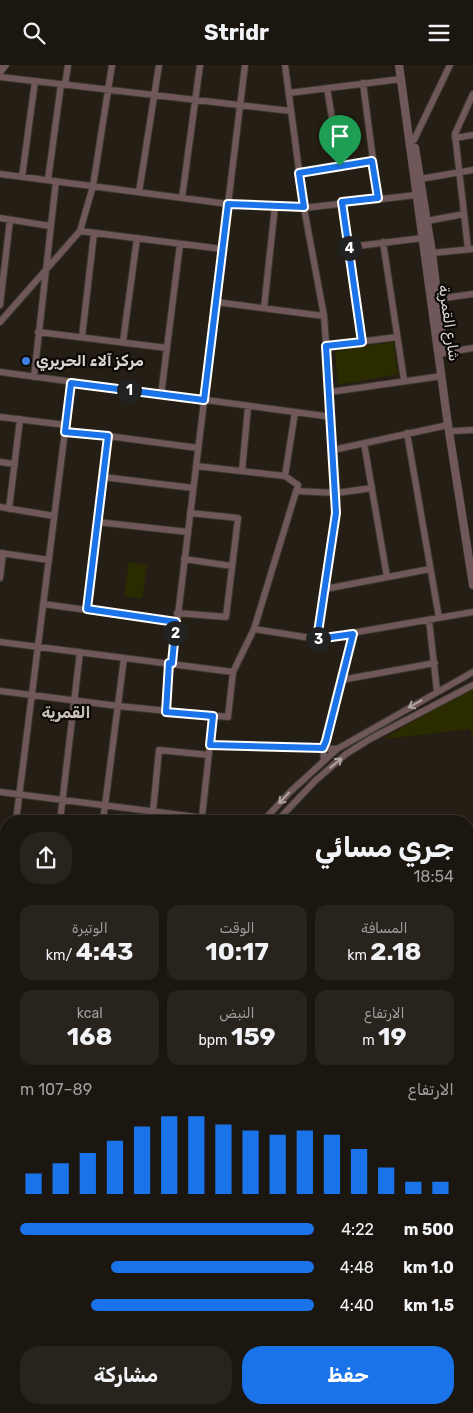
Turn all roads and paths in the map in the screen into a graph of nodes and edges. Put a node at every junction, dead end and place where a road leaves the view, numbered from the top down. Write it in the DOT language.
graph roads {
  1 [pos="5,65"];
  2 [pos="68,65"];
  3 [pos="112,65"];
  4 [pos="158,65"];
  5 [pos="200,65"];
  6 [pos="245,65"];
  7 [pos="285,65"];
  8 [pos="399,65"];
  9 [pos="403,65"];
  10 [pos="450,65"];
  11 [pos="0,71"];
  12 [pos="0,77"];
  13 [pos="401,79"];
  14 [pos="35,81"];
  15 [pos="363,83"];
  16 [pos="63,85"];
  17 [pos="327,88"];
  18 [pos="108,90"];
  19 [pos="289,93"];
  20 [pos="473,94"];
  21 [pos="154,95"];
  22 [pos="196,100"];
  23 [pos="471,101"];
  24 [pos="240,105"];
  25 [pos="291,111"];
  26 [pos="473,135"];
  27 [pos="455,137"];
  28 [pos="414,139"];
  29 [pos="372,161"];
  30 [pos="340,166"];
  31 [pos="473,170"];
  32 [pos="459,172"];
  33 [pos="299,173"];
  34 [pos="0,174"];
  35 [pos="22,177"];
  36 [pos="420,179"];
  37 [pos="48,180"];
  38 [pos="56,181"];
  39 [pos="93,186"];
  40 [pos="139,192"];
  41 [pos="416,195"];
  42 [pos="182,198"];
  43 [pos="378,198"];
  44 [pos="342,202"];
  45 [pos="228,204"];
  46 [pos="275,206"];
  47 [pos="304,207"];
  48 [pos="464,214"];
  49 [pos="0,218"];
  50 [pos="10,220"];
  51 [pos="427,221"];
  52 [pos="50,227"];
  53 [pos="80,231"];
  54 [pos="94,233"];
  55 [pos="137,238"];
  56 [pos="423,238"];
  57 [pos="384,242"];
  58 [pos="180,243"];
  59 [pos="349,247"];
  60 [pos="222,249"];
  61 [pos="470,249"];
  62 [pos="432,253"];
  63 [pos="45,271"];
  64 [pos="1,283"];
  65 [pos="473,294"];
  66 [pos="438,299"];
  67 [pos="216,302"];
  68 [pos="0,305"];
  69 [pos="264,308"];
  70 [pos="324,316"];
  71 [pos="0,322"];
  72 [pos="38,332"];
  73 [pos="82,337"];
  74 [pos="397,337"];
  75 [pos="123,342"];
  76 [pos="362,342"];
  77 [pos="326,346"];
  78 [pos="167,348"];
  79 [pos="473,349"];
  80 [pos="444,353"];
  81 [pos="0,372"];
  82 [pos="442,376"];
  83 [pos="34,377"];
  84 [pos="404,380"];
  85 [pos="71,383"];
  86 [pos="330,393"];
  87 [pos="161,395"];
  88 [pos="204,400"];
  89 [pos="248,407"];
  90 [pos="295,412"];
  91 [pos="0,417"];
  92 [pos="332,417"];
  93 [pos="20,419"];
  94 [pos="451,428"];
  95 [pos="65,429"];
  96 [pos="473,430"];
  97 [pos="407,433"];
  98 [pos="108,436"];
  99 [pos="364,443"];
  100 [pos="198,448"];
  101 [pos="333,450"];
  102 [pos="0,462"];
  103 [pos="15,464"];
  104 [pos="196,466"];
  105 [pos="242,471"];
  106 [pos="285,476"];
  107 [pos="103,477"];
  108 [pos="193,488"];
  109 [pos="372,488"];
  110 [pos="296,491"];
  111 [pos="337,493"];
  112 [pos="0,507"];
  113 [pos="9,509"];
  114 [pos="190,513"];
  115 [pos="54,516"];
  116 [pos="97,522"];
  117 [pos="188,532"];
  118 [pos="2,553"];
  119 [pos="473,557"];
  120 [pos="49,559"];
  121 [pos="184,559"];
  122 [pos="232,566"];
  123 [pos="430,569"];
  124 [pos="387,577"];
  125 [pos="0,578"];
  126 [pos="473,585"];
  127 [pos="325,589"];
  128 [pos="43,604"];
  129 [pos="87,609"];
  130 [pos="473,612"];
  131 [pos="177,613"];
  132 [pos="439,618"];
  133 [pos="429,620"];
  134 [pos="176,622"];
  135 [pos="254,629"];
  136 [pos="353,634"];
  137 [pos="317,639"];
  138 [pos="0,641"];
  139 [pos="38,646"];
  140 [pos="80,652"];
  141 [pos="124,658"];
  142 [pos="170,663"];
  143 [pos="435,663"];
  144 [pos="233,671"];
  145 [pos="473,672"];
  146 [pos="342,680"];
  147 [pos="473,685"];
  148 [pos="0,691"];
  149 [pos="437,691"];
  150 [pos="32,695"];
  151 [pos="74,701"];
  152 [pos="118,707"];
  153 [pos="166,712"];
  154 [pos="213,716"];
  155 [pos="210,745"];
  156 [pos="323,748"];
  157 [pos="337,749"];
  158 [pos="209,755"];
  159 [pos="324,760"];
  160 [pos="0,792"];
  161 [pos="19,795"];
  162 [pos="62,800"];
  163 [pos="104,805"];
  164 [pos="153,811"];
  165 [pos="17,815"];
  166 [pos="61,815"];
  167 [pos="103,815"];
  168 [pos="186,815"];
  169 [pos="202,815"];
  170 [pos="269,815"];
  171 [pos="283,815"];
  1 -- 11 [label="street"];
  2 -- 16 [label="street"];
  3 -- 18 [label="street"];
  4 -- 21 [label="street"];
  5 -- 22 [label="street"];
  6 -- 24 [label="street"];
  7 -- 19 [label="street"];
  8 -- 13 [label="street, شارع القمرية"];
  9 -- 28 [label="street"];
  10 -- 28 [label="street"];
  12 -- 14 [label="street"];
  13 -- 15 [label="street"];
  13 -- 41 [label="street, شارع القمرية"];
  14 -- 16 [label="street"];
  14 -- 35 [label="street"];
  15 -- 17 [label="street"];
  15 -- 29 [label="street"];
  16 -- 18 [label="street"];
  16 -- 37 [label="street"];
  17 -- 19 [label="street"];
  17 -- 30 [label="street"];
  18 -- 21 [label="street"];
  18 -- 39 [label="street"];
  19 -- 25 [label="street"];
  20 -- 23 [label="street"];
  21 -- 22 [label="street"];
  21 -- 40 [label="street"];
  22 -- 24 [label="street"];
  22 -- 42 [label="street"];
  23 -- 27 [label="street"];
  24 -- 25 [label="street"];
  24 -- 45 [label="street"];
  25 -- 33 [label="street"];
  26 -- 27 [label="street"];
  27 -- 32 [label="street"];
  28 -- 36 [label="street"];
  29 -- 30 [label="street"];
  29 -- 43 [label="street"];
  30 -- 33 [label="street"];
  31 -- 32 [label="street"];
  32 -- 36 [label="street"];
  32 -- 48 [label="street"];
  33 -- 47 [label="street"];
  34 -- 35 [label="street"];
  35 -- 37 [label="street"];
  36 -- 51 [label="street"];
  37 -- 38 [label="street"];
  38 -- 39 [label="street"];
  38 -- 52 [label="street"];
  39 -- 40 [label="street"];
  39 -- 53 [label="street"];
  40 -- 42 [label="street"];
  41 -- 43 [label="street"];
  41 -- 56 [label="street, شارع القمرية"];
  42 -- 45 [label="street"];
  43 -- 44 [label="street"];
  44 -- 47 [label="street"];
  44 -- 59 [label="street"];
  45 -- 46 [label="street"];
  45 -- 60 [label="street"];
  46 -- 47 [label="street"];
  46 -- 69 [label="street"];
  47 -- 70 [label="street"];
  48 -- 51 [label="street"];
  48 -- 61 [label="street"];
  49 -- 50 [label="street"];
  50 -- 52 [label="street"];
  50 -- 64 [label="street"];
  51 -- 62 [label="street"];
  52 -- 63 [label="street"];
  53 -- 54 [label="street"];
  53 -- 63 [label="street"];
  54 -- 55 [label="street"];
  54 -- 73 [label="street"];
  55 -- 58 [label="street"];
  55 -- 75 [label="street"];
  56 -- 57 [label="street"];
  56 -- 82 [label="street, شارع القمرية"];
  57 -- 59 [label="street"];
  57 -- 74 [label="street"];
  58 -- 60 [label="street"];
  58 -- 78 [label="street"];
  59 -- 76 [label="street"];
  60 -- 67 [label="street"];
  61 -- 62 [label="street"];
  62 -- 66 [label="street"];
  63 -- 71 [label="street"];
  63 -- 72 [label="street"];
  64 -- 68 [label="street"];
  65 -- 66 [label="street"];
  66 -- 80 [label="street"];
  67 -- 69 [label="street"];
  67 -- 88 [label="street"];
  69 -- 70 [label="street"];
  70 -- 77 [label="street"];
  72 -- 73 [label="street"];
  72 -- 83 [label="street"];
  73 -- 75 [label="street"];
  74 -- 76 [label="street"];
  74 -- 84 [label="street"];
  75 -- 78 [label="street"];
  76 -- 77 [label="street"];
  77 -- 86 [label="street"];
  78 -- 87 [label="street"];
  79 -- 80 [label="street"];
  80 -- 94 [label="street"];
  81 -- 83 [label="street"];
  82 -- 84 [label="street"];
  82 -- 94 [label="street, شارع القمرية"];
  83 -- 85 [label="street"];
  84 -- 86 [label="street"];
  85 -- 87 [label="street"];
  85 -- 95 [label="street"];
  86 -- 92 [label="street"];
  87 -- 88 [label="street"];
  88 -- 89 [label="street"];
  88 -- 100 [label="street"];
  89 -- 90 [label="street"];
  89 -- 105 [label="street"];
  90 -- 92 [label="street"];
  90 -- 106 [label="street"];
  91 -- 93 [label="street"];
  92 -- 101 [label="street"];
  93 -- 95 [label="street"];
  93 -- 103 [label="street"];
  94 -- 96 [label="street"];
  94 -- 97 [label="street"];
  94 -- 119 [label="street"];
  94 -- 126 [label="street, شارع القمرية"];
  95 -- 98 [label="street"];
  95 -- 115 [label="street"];
  97 -- 99 [label="street"];
  97 -- 123 [label="street"];
  98 -- 100 [label="street"];
  98 -- 107 [label="street"];
  99 -- 101 [label="street"];
  99 -- 109 [label="street"];
  100 -- 104 [label="street"];
  101 -- 111 [label="street"];
  102 -- 103 [label="street"];
  103 -- 113 [label="street"];
  104 -- 105 [label="street"];
  104 -- 108 [label="street"];
  105 -- 106 [label="street"];
  106 -- 110 [label="street"];
  107 -- 108 [label="street"];
  107 -- 116 [label="street"];
  108 -- 114 [label="street"];
  109 -- 111 [label="street"];
  109 -- 124 [label="street"];
  110 -- 111 [label="street"];
  110 -- 135 [label="street"];
  111 -- 127 [label="street"];
  112 -- 113 [label="street"];
  113 -- 115 [label="street"];
  114 -- 117 [label="street"];
  114 -- 122 [label="street"];
  115 -- 120 [label="street"];
  116 -- 117 [label="street"];
  116 -- 129 [label="street"];
  117 -- 121 [label="street"];
  118 -- 120 [label="street"];
  118 -- 125 [label="street"];
  120 -- 128 [label="street"];
  121 -- 122 [label="street"];
  121 -- 131 [label="street"];
  122 -- 131 [label="street"];
  123 -- 124 [label="street"];
  123 -- 132 [label="street"];
  124 -- 127 [label="street"];
  127 -- 137 [label="street"];
  128 -- 129 [label="street"];
  128 -- 139 [label="street"];
  129 -- 134 [label="street"];
  130 -- 132 [label="street"];
  131 -- 134 [label="street"];
  132 -- 133 [label="street"];
  133 -- 136 [label="street"];
  133 -- 143 [label="street"];
  134 -- 142 [label="street"];
  135 -- 137 [label="street"];
  135 -- 144 [label="street"];
  136 -- 137 [label="street"];
  136 -- 146 [label="street"];
  138 -- 139 [label="street"];
  139 -- 140 [label="street"];
  139 -- 150 [label="street"];
  140 -- 141 [label="street"];
  140 -- 151 [label="street"];
  141 -- 142 [label="street"];
  141 -- 152 [label="street"];
  142 -- 144 [label="street"];
  142 -- 153 [label="street"];
  143 -- 146 [label="street"];
  143 -- 149 [label="street"];
  144 -- 154 [label="street"];
  145 -- 149 [label="street"];
  146 -- 156 [label="street"];
  171 -- 147 [label="street, one-way"];
  148 -- 150 [label="street"];
  149 -- 157 [label="street, one-way"];
  150 -- 151 [label="street"];
  150 -- 161 [label="street"];
  151 -- 152 [label="street"];
  151 -- 162 [label="street"];
  152 -- 153 [label="street"];
  152 -- 163 [label="street"];
  153 -- 154 [label="street"];
  154 -- 155 [label="street"];
  155 -- 156 [label="street"];
  155 -- 158 [label="street"];
  156 -- 157 [label="street"];
  156 -- 159 [label="street"];
  157 -- 159 [label="street"];
  158 -- 164 [label="street"];
  158 -- 169 [label="street"];
  159 -- 170 [label="street, one-way"];
  160 -- 161 [label="street"];
  161 -- 162 [label="street"];
  161 -- 165 [label="street"];
  162 -- 163 [label="street"];
  162 -- 166 [label="street"];
  163 -- 164 [label="street"];
  163 -- 167 [label="street"];
  164 -- 168 [label="street"];
}
